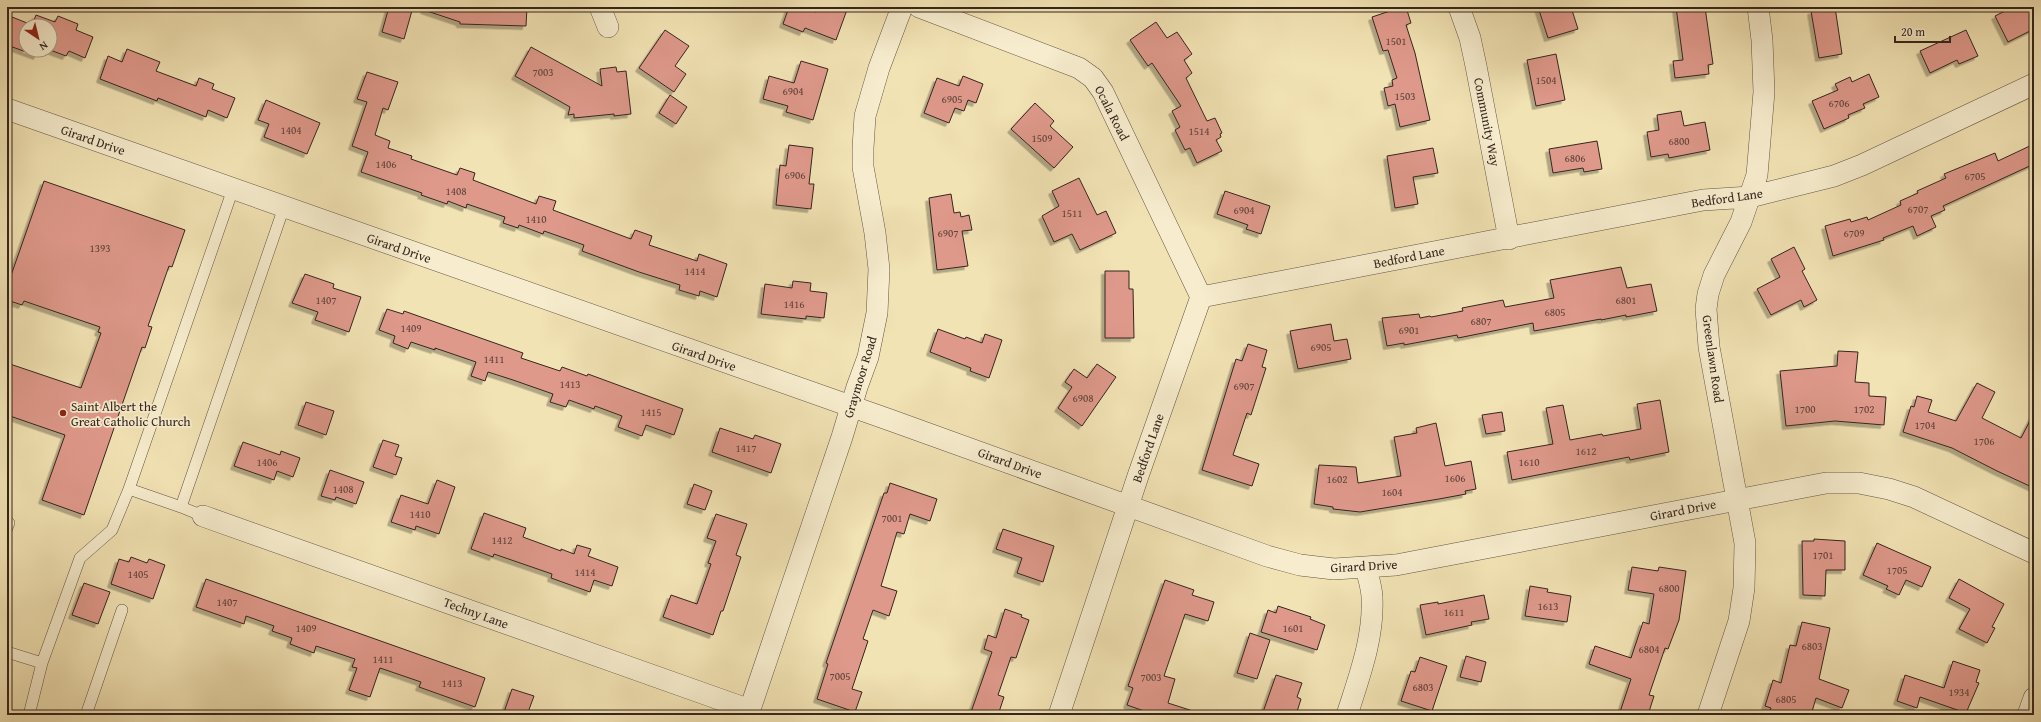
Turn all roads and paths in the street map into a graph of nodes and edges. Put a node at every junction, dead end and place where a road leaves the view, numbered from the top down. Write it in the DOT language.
graph roads {
  1 [pos="600,7"];
  2 [pos="902,7"];
  3 [pos="919,7"];
  4 [pos="1460,7"];
  5 [pos="1758,7"];
  6 [pos="608,27"];
  7 [pos="2034,84"];
  8 [pos="7,109"];
  9 [pos="233,189"];
  10 [pos="1750,197"];
  11 [pos="284,207"];
  12 [pos="1509,238"];
  13 [pos="1201,297"];
  14 [pos="851,407"];
  15 [pos="129,489"];
  16 [pos="1738,499"];
  17 [pos="1129,506"];
  18 [pos="181,507"];
  19 [pos="203,516"];
  20 [pos="7,522"];
  21 [pos="7,528"];
  22 [pos="2034,553"];
  23 [pos="1366,568"];
  24 [pos="122,610"];
  25 [pos="7,652"];
  26 [pos="42,663"];
  27 [pos="2034,698"];
  28 [pos="749,713"];
  29 [pos="29,715"];
  30 [pos="86,715"];
  31 [pos="1059,715"];
  32 [pos="1347,715"];
  33 [pos="1708,715"];
  34 [pos="2028,715"];
  1 -- 6 [label="street"];
  2 -- 14 [label="street, Graymoor Road"];
  3 -- 13 [label="street, Ocala Road"];
  4 -- 12 [label="street, Community Way"];
  5 -- 10 [label="street, Greenlawn Road"];
  7 -- 10 [label="street, Bedford Lane"];
  8 -- 9 [label="street, Girard Drive"];
  9 -- 11 [label="street, Girard Drive"];
  9 -- 15 [label="lane"];
  10 -- 12 [label="street, Bedford Lane"];
  10 -- 16 [label="street, Greenlawn Road"];
  11 -- 14 [label="street, Girard Drive"];
  11 -- 18 [label="lane"];
  12 -- 13 [label="street, Bedford Lane"];
  13 -- 17 [label="street, Bedford Lane"];
  14 -- 17 [label="street, Girard Drive"];
  14 -- 28 [label="street, Graymoor Road"];
  15 -- 18 [label="lane"];
  15 -- 26 [label="lane"];
  16 -- 22 [label="street, Girard Drive"];
  16 -- 23 [label="street, Girard Drive"];
  16 -- 33 [label="street, Greenlawn Road"];
  17 -- 23 [label="street, Girard Drive"];
  17 -- 31 [label="street, Bedford Lane"];
  18 -- 19 [label="lane"];
  19 -- 28 [label="street, Techny Lane"];
  20 -- 21 [label="lane"];
  23 -- 32 [label="street"];
  24 -- 30 [label="lane"];
  25 -- 26 [label="lane"];
  26 -- 29 [label="lane"];
  27 -- 34 [label="street"];
}
